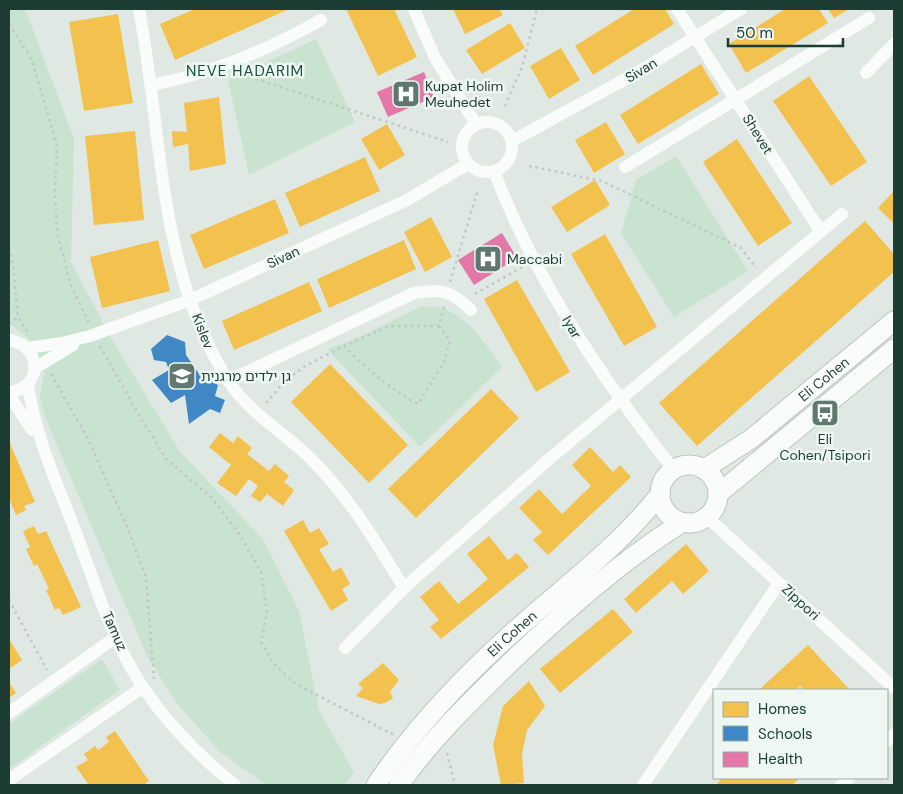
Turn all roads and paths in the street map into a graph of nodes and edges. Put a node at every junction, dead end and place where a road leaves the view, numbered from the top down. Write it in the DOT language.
graph roads {
  1 [pos="139,9"];
  2 [pos="414,9"];
  3 [pos="537,9"];
  4 [pos="677,9"];
  5 [pos="741,9"];
  6 [pos="869,18"];
  7 [pos="321,20"];
  8 [pos="9,24"];
  9 [pos="695,36"];
  10 [pos="894,44"];
  11 [pos="243,58"];
  12 [pos="866,73"];
  13 [pos="152,85"];
  14 [pos="736,99"];
  15 [pos="505,106"];
  16 [pos="476,124"];
  17 [pos="512,141"];
  18 [pos="448,142"];
  19 [pos="468,164"];
  20 [pos="529,166"];
  21 [pos="625,167"];
  22 [pos="494,171"];
  23 [pos="842,214"];
  24 [pos="821,232"];
  25 [pos="9,248"];
  26 [pos="534,260"];
  27 [pos="764,280"];
  28 [pos="472,294"];
  29 [pos="190,300"];
  30 [pos="471,310"];
  31 [pos="18,317"];
  32 [pos="894,321"];
  33 [pos="9,324"];
  34 [pos="439,326"];
  35 [pos="92,335"];
  36 [pos="9,340"];
  37 [pos="29,342"];
  38 [pos="344,346"];
  39 [pos="894,349"];
  40 [pos="35,368"];
  41 [pos="48,368"];
  42 [pos="228,381"];
  43 [pos="28,384"];
  44 [pos="9,394"];
  45 [pos="620,402"];
  46 [pos="42,448"];
  47 [pos="673,469"];
  48 [pos="704,469"];
  49 [pos="660,494"];
  50 [pos="718,494"];
  51 [pos="707,518"];
  52 [pos="682,523"];
  53 [pos="779,582"];
  54 [pos="404,588"];
  55 [pos="9,600"];
  56 [pos="116,636"];
  57 [pos="345,648"];
  58 [pos="53,680"];
  59 [pos="143,687"];
  60 [pos="894,688"];
  61 [pos="156,705"];
  62 [pos="9,713"];
  63 [pos="441,731"];
  64 [pos="408,743"];
  65 [pos="9,780"];
  66 [pos="236,785"];
  67 [pos="376,785"];
  68 [pos="399,785"];
  69 [pos="455,785"];
  70 [pos="643,785"];
  1 -- 13 [label="street, Kislev"];
  2 -- 16 [label="street"];
  3 -- 15 [label="path"];
  4 -- 9 [label="street, Shevet"];
  5 -- 9 [label="street, Sivan"];
  6 -- 14 [label="street"];
  7 -- 11 [label="street"];
  8 -- 35 [label="path"];
  9 -- 14 [label="street, Shevet"];
  9 -- 17 [label="street, Sivan"];
  10 -- 12 [label="street"];
  11 -- 13 [label="street"];
  11 -- 18 [label="path"];
  13 -- 29 [label="street, Kislev"];
  14 -- 21 [label="street"];
  14 -- 24 [label="street, Shevet"];
  16 -- 17 [label="street"];
  16 -- 19 [label="street"];
  17 -- 22 [label="street"];
  19 -- 22 [label="street"];
  19 -- 29 [label="street, Sivan"];
  20 -- 27 [label="path"];
  22 -- 26 [label="street, Iyar"];
  23 -- 24 [label="street"];
  24 -- 27 [label="street"];
  25 -- 31 [label="path"];
  26 -- 28 [label="path"];
  26 -- 45 [label="street, Iyar"];
  27 -- 45 [label="street"];
  29 -- 35 [label="street, Sivan"];
  29 -- 42 [label="street, Kislev"];
  30 -- 42 [label="street"];
  31 -- 33 [label="path"];
  31 -- 37 [label="path"];
  32 -- 48 [label="street, Eli Cohen"];
  34 -- 38 [label="path"];
  35 -- 37 [label="street, Sivan"];
  35 -- 40 [label="street, Sivan"];
  35 -- 64 [label="path"];
  36 -- 37 [label="street"];
  37 -- 40 [label="street"];
  39 -- 50 [label="street, Eli Cohen"];
  40 -- 43 [label="street"];
  41 -- 61 [label="path"];
  42 -- 54 [label="street, Kislev"];
  43 -- 44 [label="street"];
  43 -- 46 [label="street, Tamuz"];
  44 -- 46 [label="street, Tamuz"];
  45 -- 47 [label="street, Iyar"];
  45 -- 54 [label="street"];
  46 -- 56 [label="street, Tamuz"];
  47 -- 48 [label="street"];
  47 -- 49 [label="street"];
  48 -- 50 [label="street"];
  49 -- 52 [label="street"];
  49 -- 64 [label="street, Eli Cohen"];
  50 -- 51 [label="street"];
  51 -- 52 [label="street"];
  51 -- 53 [label="street, Zippori"];
  52 -- 63 [label="street, Eli Cohen"];
  53 -- 60 [label="street, Zippori"];
  53 -- 70 [label="street"];
  54 -- 57 [label="street"];
  55 -- 58 [label="path"];
  56 -- 58 [label="street"];
  56 -- 59 [label="street, Tamuz"];
  58 -- 62 [label="street"];
  59 -- 61 [label="street, Tamuz"];
  59 -- 65 [label="street"];
  61 -- 66 [label="street, Tamuz"];
  63 -- 68 [label="street, Eli Cohen"];
  63 -- 69 [label="path"];
  64 -- 67 [label="street, Eli Cohen"];
}
